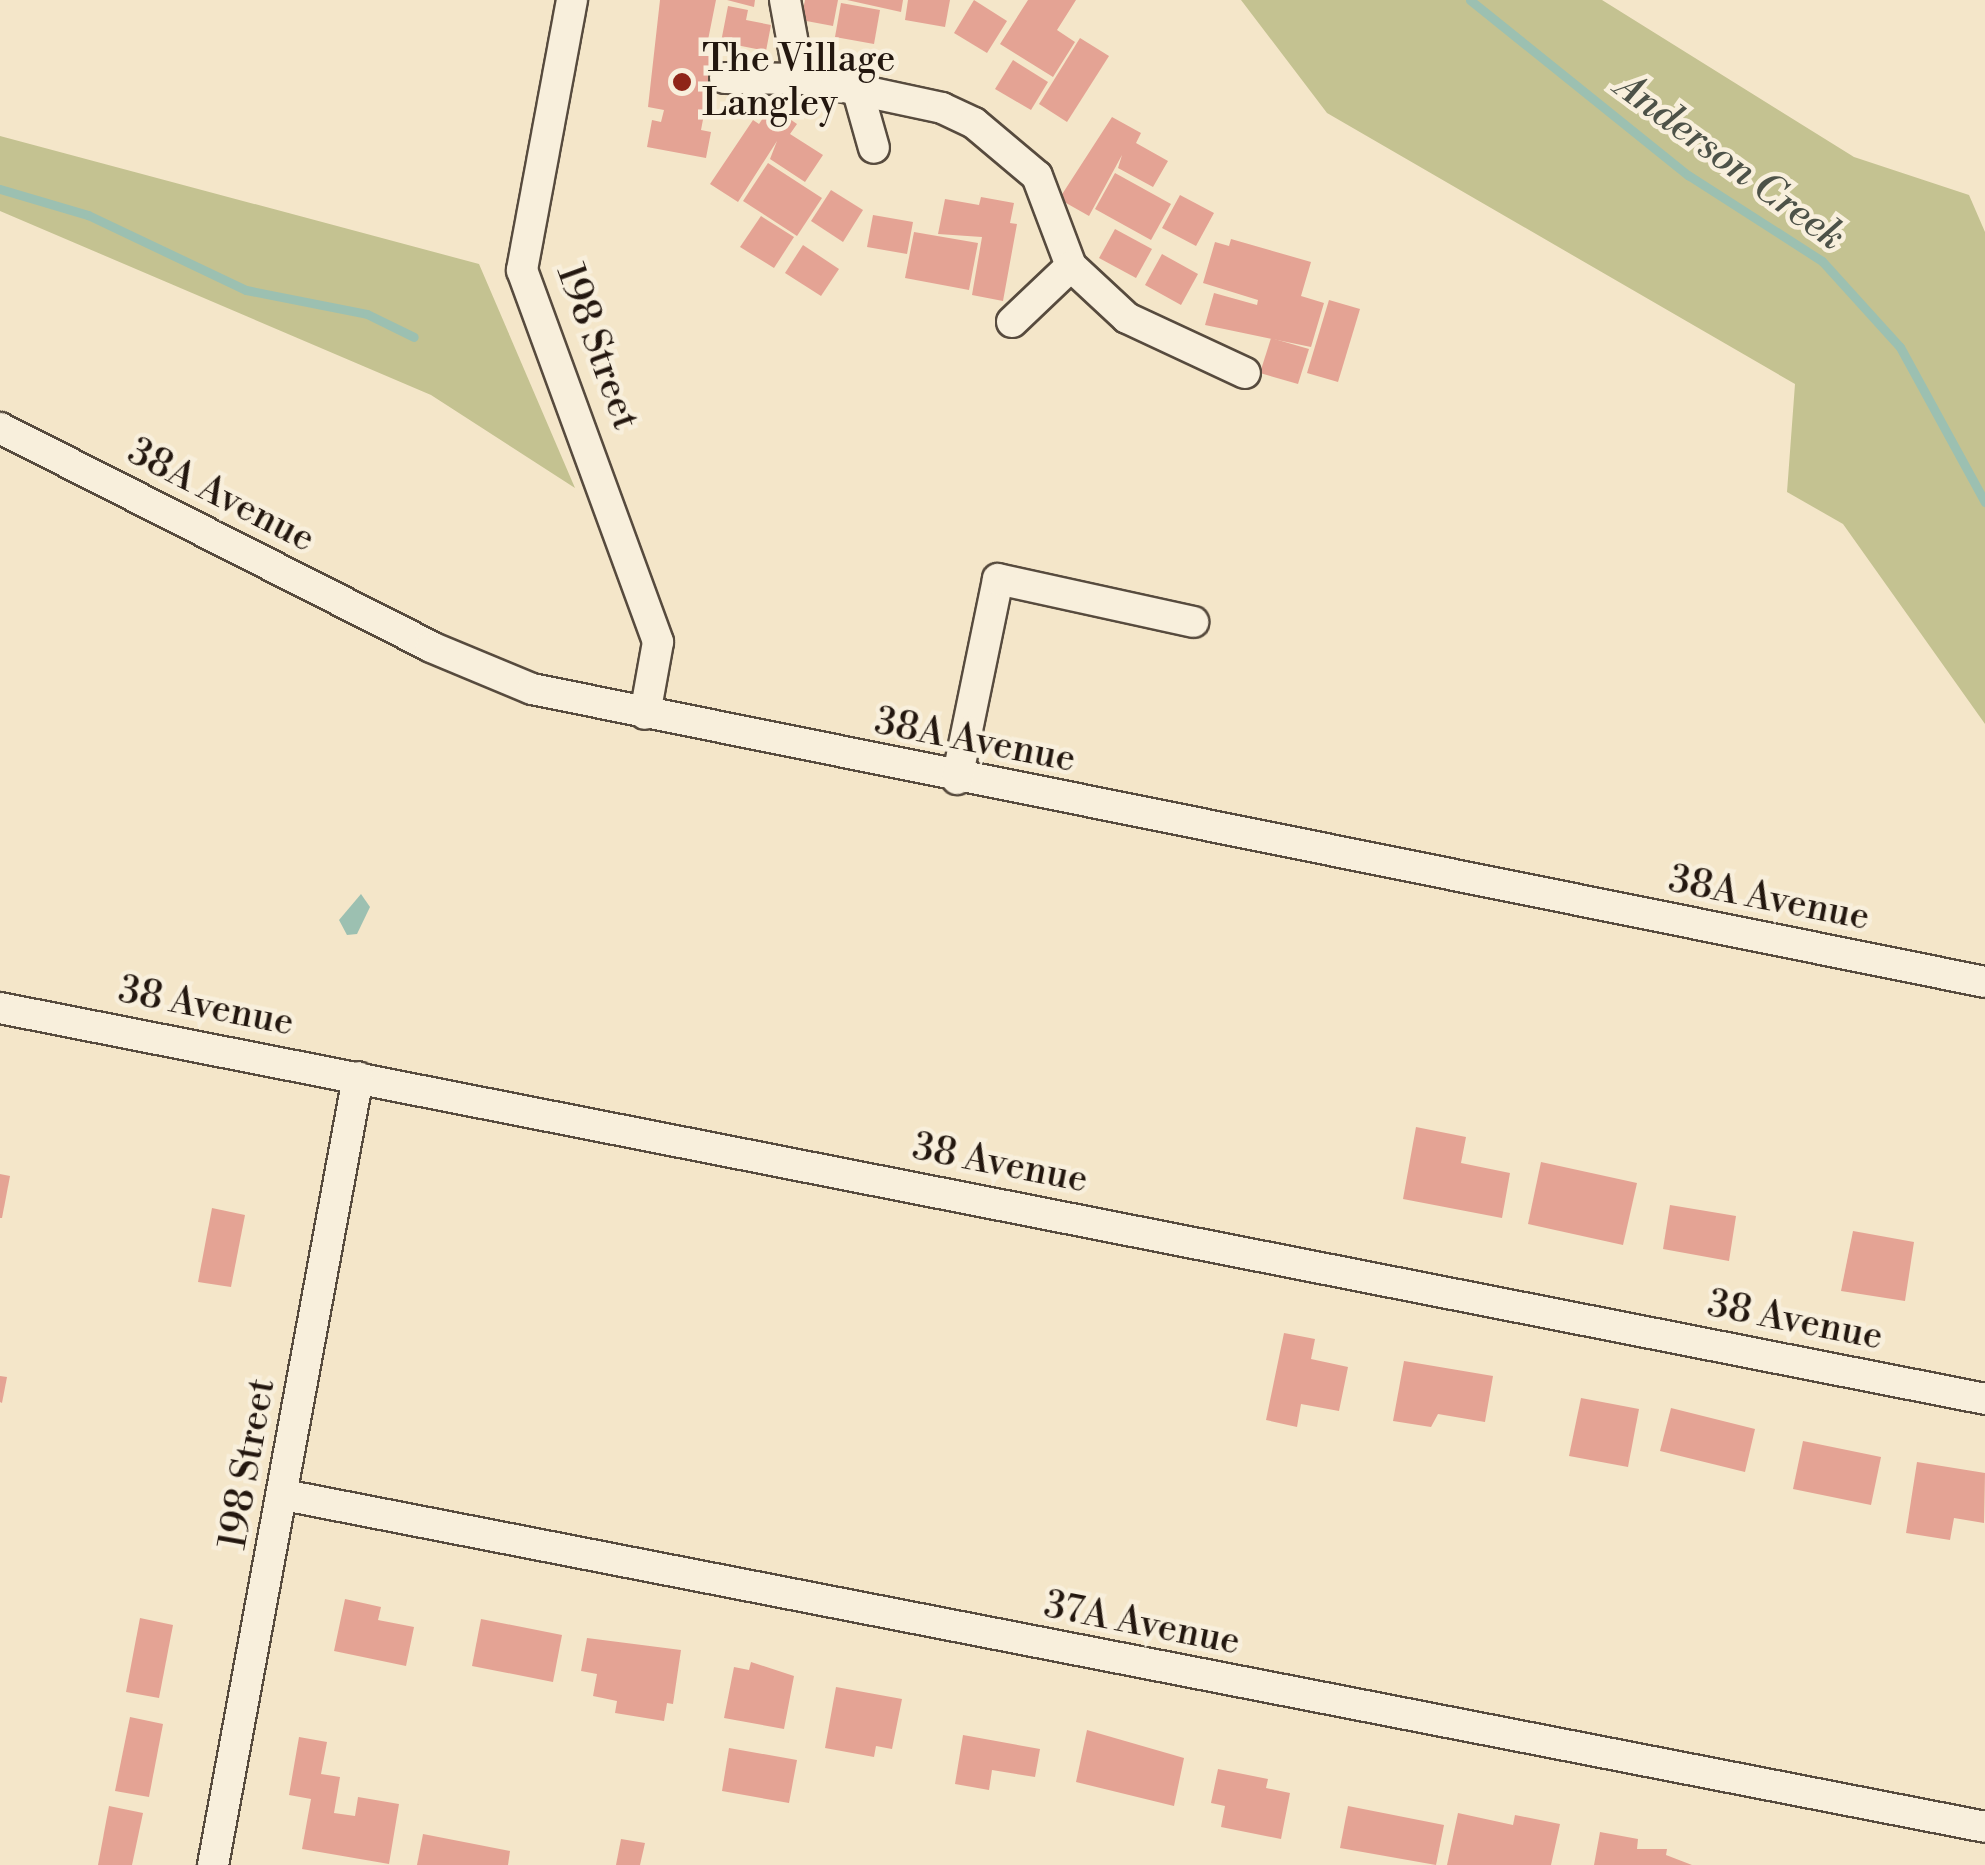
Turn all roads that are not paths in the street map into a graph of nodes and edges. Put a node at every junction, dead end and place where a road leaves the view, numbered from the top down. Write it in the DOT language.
graph roads {
  1 [pos="572,0"];
  2 [pos="785,0"];
  3 [pos="725,78"];
  4 [pos="808,80"];
  5 [pos="857,88"];
  6 [pos="874,148"];
  7 [pos="1071,266"];
  8 [pos="1012,322"];
  9 [pos="1245,374"];
  10 [pos="0,428"];
  11 [pos="1193,622"];
  12 [pos="644,714"];
  13 [pos="957,779"];
  14 [pos="1985,982"];
  15 [pos="0,1008"];
  16 [pos="358,1077"];
  17 [pos="1985,1400"];
  18 [pos="284,1494"];
  19 [pos="1985,1826"];
  20 [pos="213,1865"];
  1 -- 12 [label="street, 198 Street"];
  2 -- 4 [label="street"];
  3 -- 4 [label="street"];
  4 -- 5 [label="street"];
  5 -- 6 [label="street"];
  5 -- 7 [label="street"];
  7 -- 8 [label="street"];
  7 -- 9 [label="street"];
  10 -- 12 [label="street, 38A Avenue"];
  11 -- 13 [label="street"];
  12 -- 13 [label="street, 38A Avenue"];
  13 -- 14 [label="street, 38A Avenue"];
  15 -- 16 [label="street, 38 Avenue"];
  16 -- 17 [label="street, 38 Avenue"];
  16 -- 18 [label="street, 198 Street"];
  18 -- 19 [label="street, 37A Avenue"];
  18 -- 20 [label="street, 198 Street"];
}
